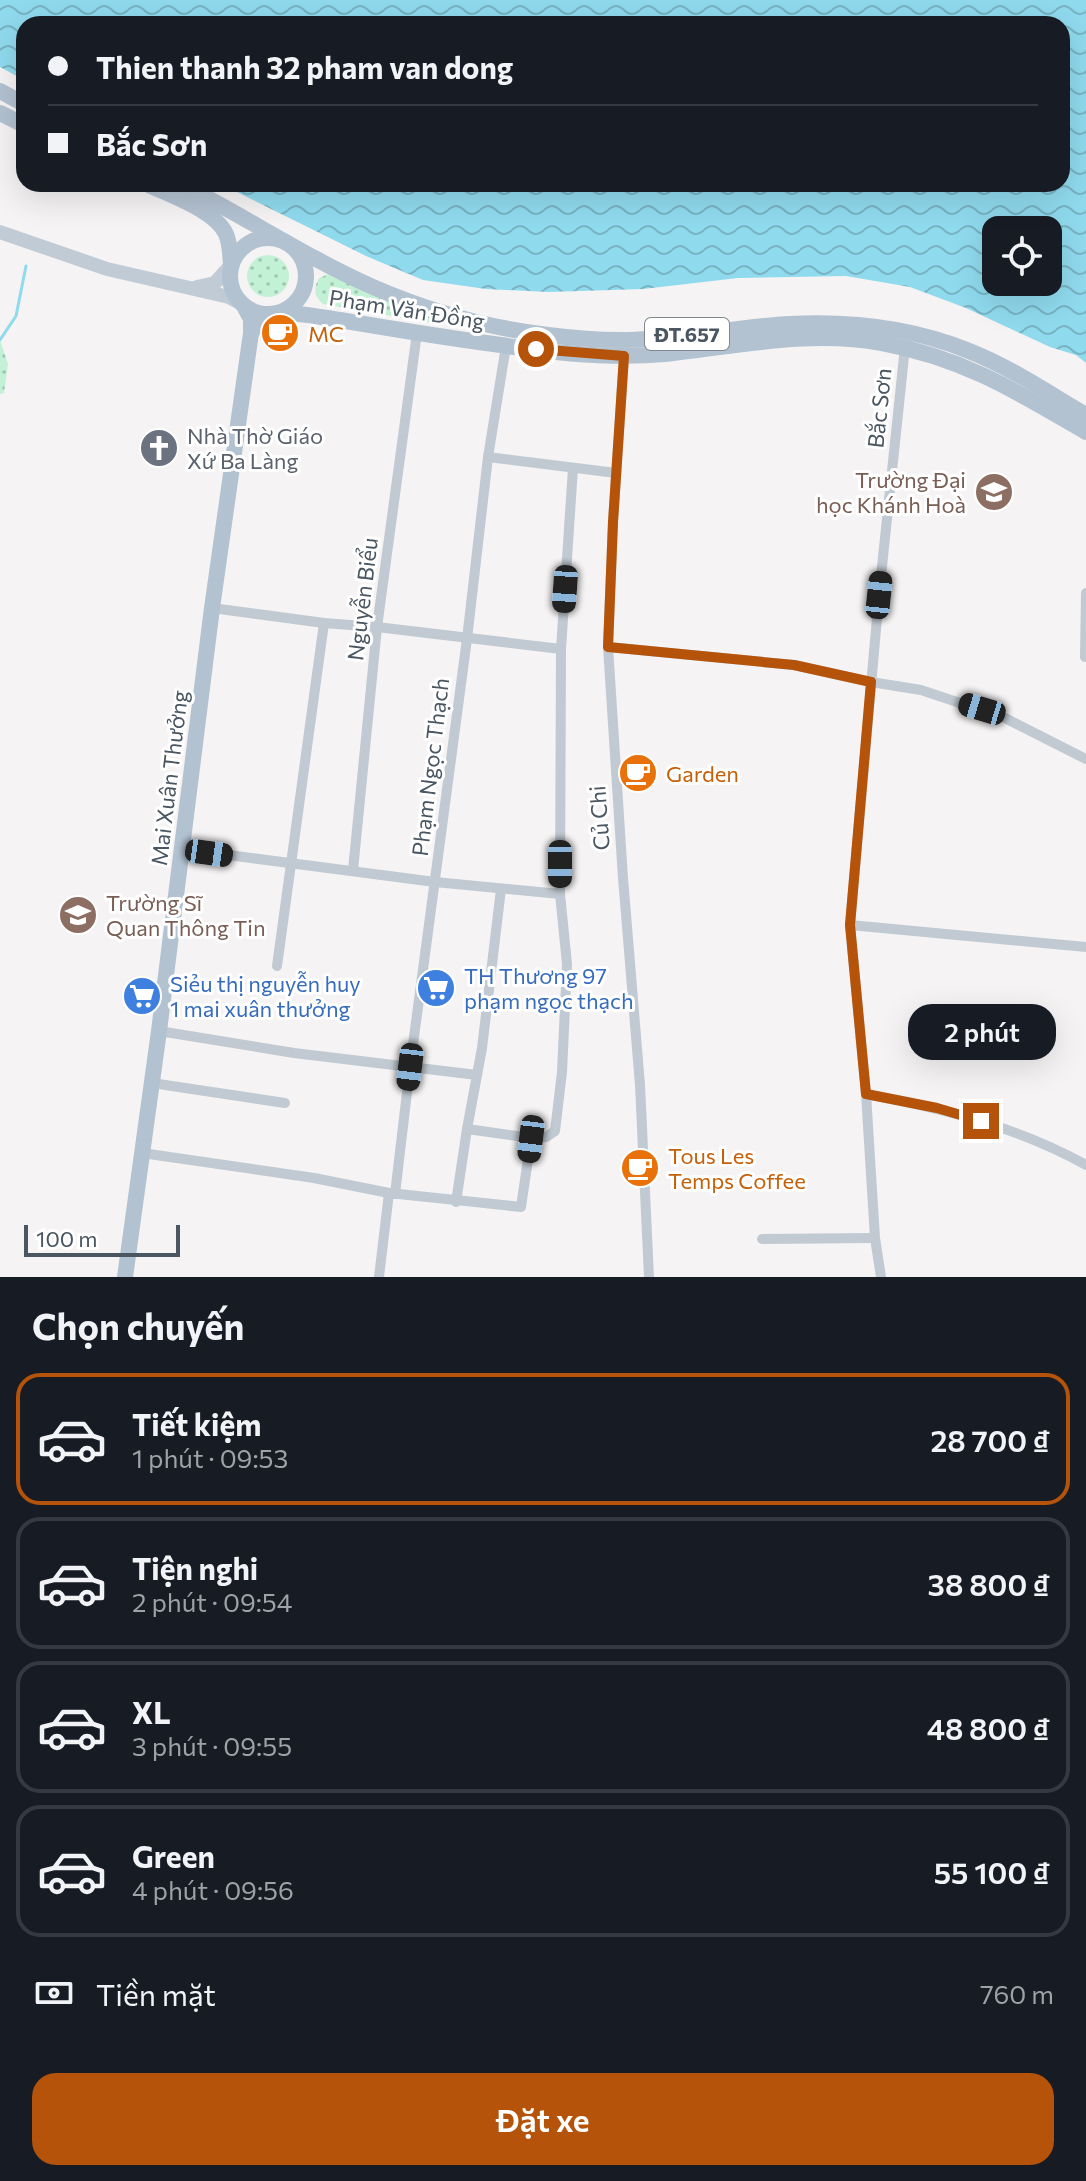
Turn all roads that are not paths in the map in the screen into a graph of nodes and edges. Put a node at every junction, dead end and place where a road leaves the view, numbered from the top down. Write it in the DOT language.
graph roads {
  1 [pos="163,192"];
  2 [pos="195,192"];
  3 [pos="0,232"];
  4 [pos="285,242"];
  5 [pos="231,265"];
  6 [pos="189,287"];
  7 [pos="244,306"];
  8 [pos="276,313"];
  9 [pos="251,333"];
  10 [pos="417,333"];
  11 [pos="906,340"];
  12 [pos="506,346"];
  13 [pos="624,348"];
  14 [pos="1086,415"];
  15 [pos="1086,432"];
  16 [pos="488,457"];
  17 [pos="573,468"];
  18 [pos="616,473"];
  19 [pos="1086,593"];
  20 [pos="212,608"];
  21 [pos="324,623"];
  22 [pos="377,627"];
  23 [pos="467,639"];
  24 [pos="608,647"];
  25 [pos="561,649"];
  26 [pos="1085,657"];
  27 [pos="871,682"];
  28 [pos="1086,759"];
  29 [pos="182,849"];
  30 [pos="291,864"];
  31 [pos="353,870"];
  32 [pos="435,882"];
  33 [pos="501,889"];
  34 [pos="560,894"];
  35 [pos="850,925"];
  36 [pos="1086,947"];
  37 [pos="277,966"];
  38 [pos="159,1031"];
  39 [pos="410,1067"];
  40 [pos="477,1075"];
  41 [pos="152,1083"];
  42 [pos="866,1094"];
  43 [pos="285,1103"];
  44 [pos="467,1129"];
  45 [pos="532,1138"];
  46 [pos="142,1153"];
  47 [pos="1086,1165"];
  48 [pos="392,1194"];
  49 [pos="456,1202"];
  50 [pos="875,1238"];
  51 [pos="762,1239"];
  52 [pos="125,1277"];
  53 [pos="379,1277"];
  54 [pos="649,1277"];
  55 [pos="881,1277"];
  1 -- 5 [label="main road"];
  2 -- 4 [label="main road, Phạm Văn Đồng / ĐT.657"];
  3 -- 6 [label="street"];
  4 -- 5 [label="main road"];
  4 -- 8 [label="main road, ĐT.657"];
  4 -- 13 [label="main road, Phạm Văn Đồng / ĐT.657"];
  5 -- 6 [label="street"];
  5 -- 7 [label="main road"];
  6 -- 7 [label="street"];
  7 -- 8 [label="main road, ĐT.657"];
  7 -- 9 [label="main road, Mai Xuân Thưởng"];
  8 -- 9 [label="main road"];
  8 -- 10 [label="main road, Phạm Văn Đồng / ĐT.657"];
  9 -- 20 [label="main road, Mai Xuân Thưởng"];
  10 -- 12 [label="main road, Phạm Văn Đồng / ĐT.657"];
  10 -- 22 [label="street, Nguyễn Biểu"];
  11 -- 13 [label="main road, Phạm Văn Đồng / ĐT.657"];
  11 -- 14 [label="main road, Phạm Văn Đồng / ĐT.657"];
  11 -- 15 [label="main road, Phạm Văn Đồng / ĐT.657"];
  11 -- 27 [label="street, Bắc Sơn"];
  12 -- 13 [label="main road, Phạm Văn Đồng / ĐT.657"];
  12 -- 16 [label="street, Phạm Ngọc Thạch"];
  13 -- 18 [label="street, Củ Chi"];
  16 -- 17 [label="street"];
  16 -- 23 [label="street, Phạm Ngọc Thạch"];
  17 -- 18 [label="street"];
  17 -- 25 [label="street"];
  18 -- 24 [label="street, Củ Chi"];
  19 -- 26 [label="street"];
  20 -- 21 [label="street"];
  20 -- 29 [label="main road, Mai Xuân Thưởng"];
  21 -- 22 [label="street"];
  21 -- 30 [label="street"];
  22 -- 23 [label="street"];
  22 -- 31 [label="street, Nguyễn Biểu"];
  23 -- 25 [label="street"];
  23 -- 32 [label="street, Phạm Ngọc Thạch"];
  24 -- 27 [label="street"];
  24 -- 54 [label="street, Củ Chi"];
  25 -- 34 [label="street"];
  27 -- 28 [label="street"];
  27 -- 35 [label="street, Bắc Sơn"];
  29 -- 30 [label="street"];
  29 -- 38 [label="main road, Mai Xuân Thưởng"];
  30 -- 31 [label="street"];
  30 -- 37 [label="street"];
  31 -- 32 [label="street"];
  32 -- 33 [label="street"];
  32 -- 39 [label="street, Phạm Ngọc Thạch"];
  33 -- 34 [label="street"];
  33 -- 40 [label="street"];
  34 -- 45 [label="street"];
  35 -- 36 [label="street"];
  35 -- 42 [label="street, Bắc Sơn"];
  38 -- 39 [label="street"];
  38 -- 41 [label="main road, Mai Xuân Thưởng"];
  39 -- 40 [label="street"];
  39 -- 48 [label="street, Phạm Ngọc Thạch"];
  40 -- 44 [label="street"];
  41 -- 43 [label="street"];
  41 -- 46 [label="main road, Mai Xuân Thưởng"];
  42 -- 47 [label="street"];
  42 -- 50 [label="street, Bắc Sơn"];
  44 -- 45 [label="street"];
  44 -- 49 [label="street"];
  45 -- 49 [label="street"];
  46 -- 48 [label="street"];
  46 -- 52 [label="main road, Mai Xuân Thưởng"];
  48 -- 49 [label="street"];
  48 -- 53 [label="street"];
  50 -- 51 [label="street"];
  50 -- 55 [label="street, Bắc Sơn"];
}
